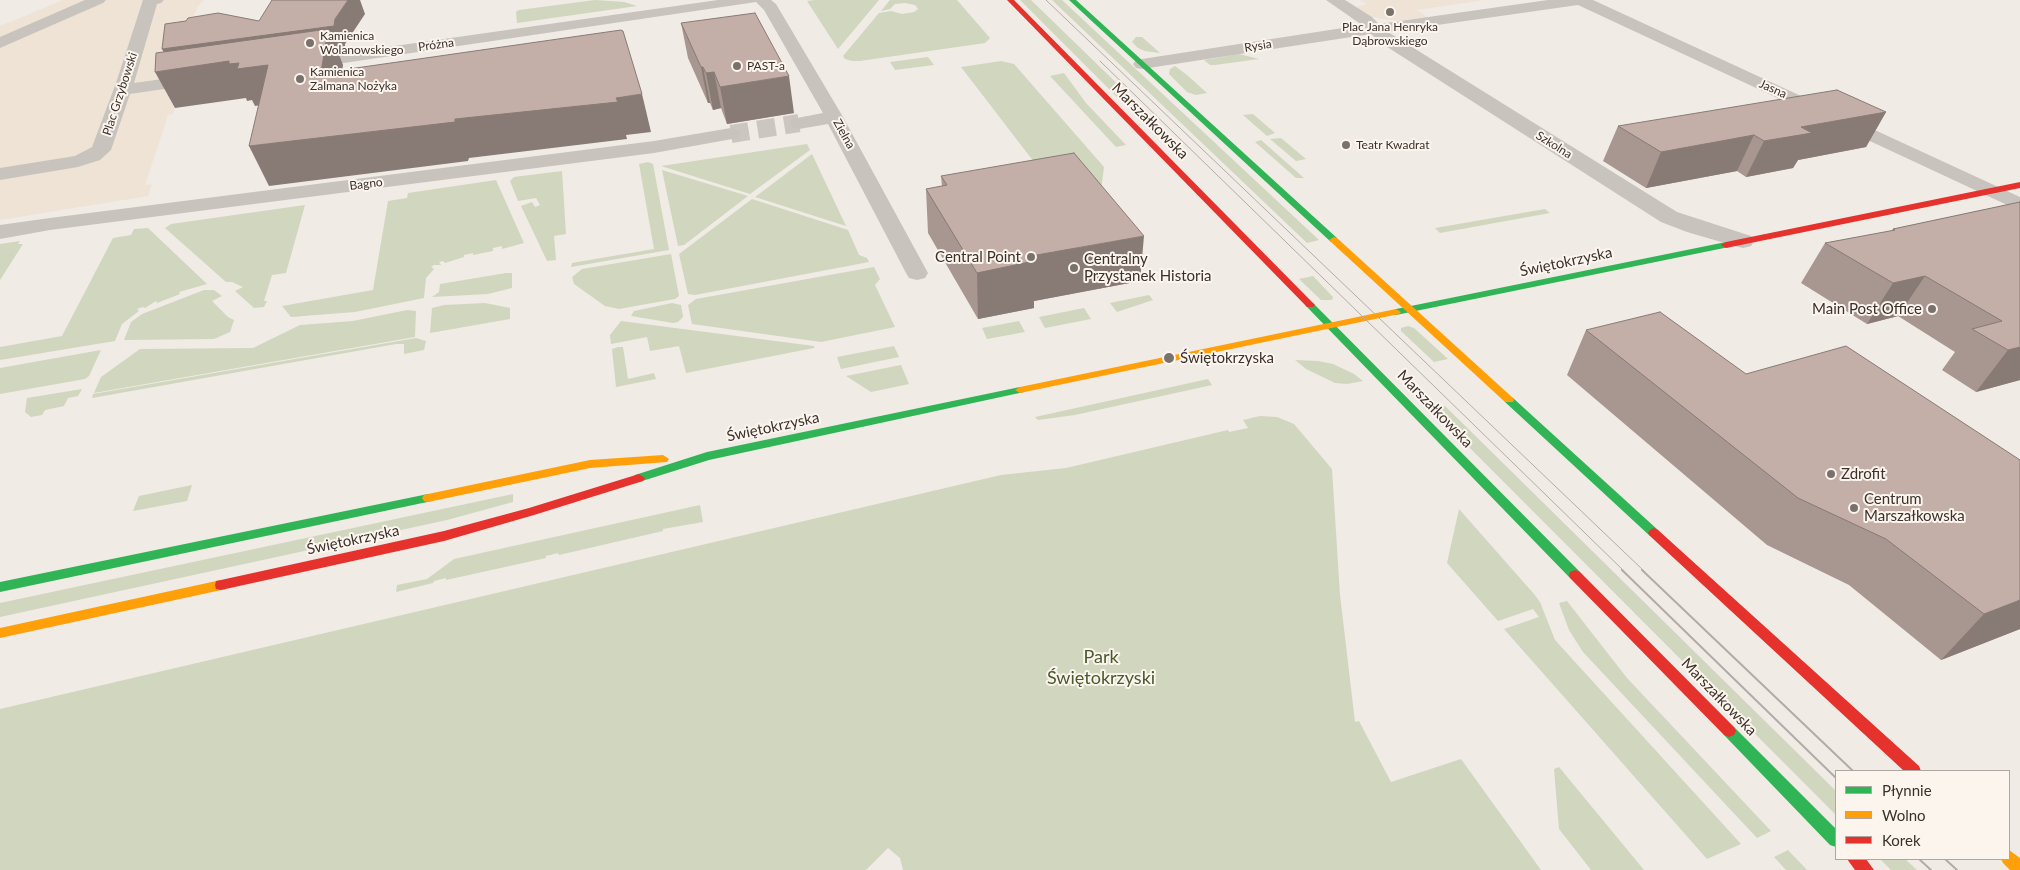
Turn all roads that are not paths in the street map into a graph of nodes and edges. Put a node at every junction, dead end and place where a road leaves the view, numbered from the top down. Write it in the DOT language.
graph roads {
  1 [pos="98,0"];
  2 [pos="156,0"];
  3 [pos="750,0"];
  4 [pos="762,0"];
  5 [pos="1010,0"];
  6 [pos="1072,0"];
  7 [pos="1334,0"];
  8 [pos="1580,0"];
  9 [pos="1375,29"];
  10 [pos="0,43"];
  11 [pos="1142,64"];
  12 [pos="285,67"];
  13 [pos="217,76"];
  14 [pos="123,90"];
  15 [pos="834,117"];
  16 [pos="799,123"];
  17 [pos="731,134"];
  18 [pos="0,174"];
  19 [pos="2020,185"];
  20 [pos="1988,191"];
  21 [pos="2020,205"];
  22 [pos="0,232"];
  23 [pos="1743,241"];
  24 [pos="917,273"];
  25 [pos="1410,309"];
  26 [pos="1330,325"];
  27 [pos="707,456"];
  28 [pos="0,588"];
  29 [pos="0,632"];
  30 [pos="1913,770"];
  31 [pos="1835,839"];
  32 [pos="2010,859"];
  33 [pos="1856,860"];
  34 [pos="2020,869"];
  35 [pos="1866,870"];
  1 -- 10 [label="street"];
  2 -- 14 [label="street, Plac Grzybowski"];
  3 -- 12 [label="street, Próżna"];
  4 -- 15 [label="street, Zielna"];
  5 -- 26 [label="main road, Marszałkowska"];
  6 -- 11 [label="main road"];
  7 -- 9 [label="street"];
  8 -- 9 [label="street"];
  8 -- 20 [label="street, Jasna"];
  9 -- 11 [label="street, Rysia"];
  9 -- 23 [label="street, Szkolna"];
  11 -- 25 [label="main road"];
  13 -- 14 [label="street"];
  14 -- 18 [label="street, Plac Grzybowski"];
  15 -- 16 [label="street"];
  15 -- 24 [label="street, Zielna"];
  17 -- 22 [label="street, Bagno"];
  19 -- 20 [label="main road, Świętokrzyska"];
  20 -- 21 [label="street, Jasna"];
  20 -- 23 [label="main road, Świętokrzyska"];
  23 -- 25 [label="main road, Świętokrzyska"];
  25 -- 26 [label="main road, Świętokrzyska"];
  25 -- 30 [label="main road"];
  26 -- 27 [label="main road, Świętokrzyska"];
  26 -- 31 [label="main road, Marszałkowska"];
  27 -- 28 [label="main road, Świętokrzyska"];
  27 -- 29 [label="main road, Świętokrzyska"];
  32 -- 34 [label="main road"];
  33 -- 35 [label="main road"];
}
